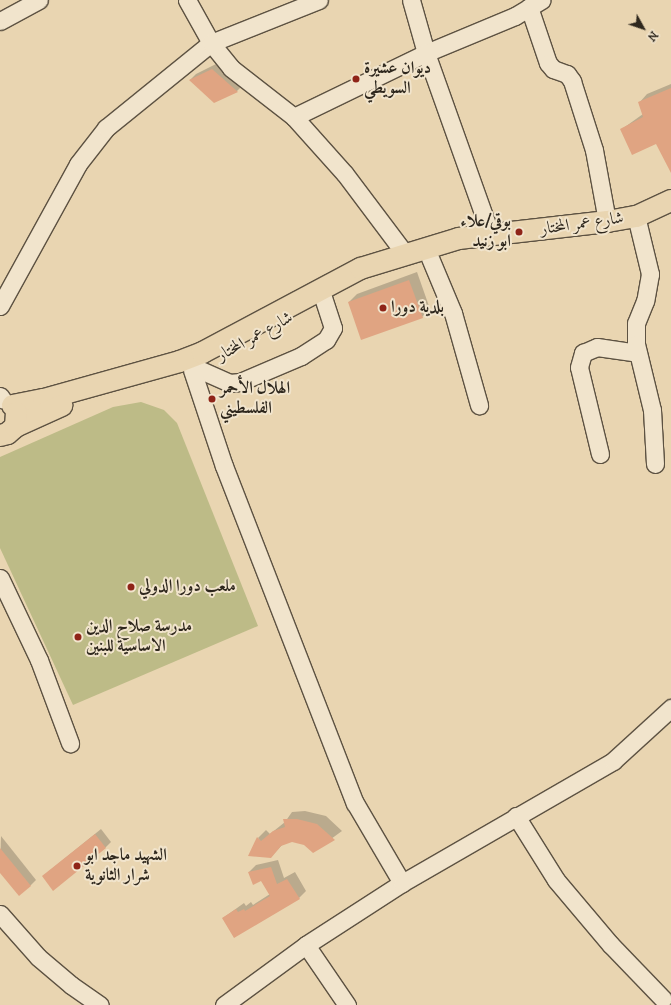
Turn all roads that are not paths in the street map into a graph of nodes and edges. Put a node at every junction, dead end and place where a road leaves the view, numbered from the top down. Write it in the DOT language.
graph roads {
  1 [pos="39,0"];
  2 [pos="187,0"];
  3 [pos="319,0"];
  4 [pos="411,0"];
  5 [pos="536,3"];
  6 [pos="0,21"];
  7 [pos="211,43"];
  8 [pos="426,53"];
  9 [pos="294,117"];
  10 [pos="671,200"];
  11 [pos="636,216"];
  12 [pos="607,221"];
  13 [pos="490,236"];
  14 [pos="405,254"];
  15 [pos="430,258"];
  16 [pos="324,298"];
  17 [pos="0,305"];
  18 [pos="638,353"];
  19 [pos="194,369"];
  20 [pos="4,400"];
  21 [pos="479,405"];
  22 [pos="7,430"];
  23 [pos="600,454"];
  24 [pos="655,464"];
  25 [pos="0,578"];
  26 [pos="671,708"];
  27 [pos="70,743"];
  28 [pos="516,816"];
  29 [pos="402,884"];
  30 [pos="0,914"];
  31 [pos="306,945"];
  32 [pos="665,997"];
  33 [pos="100,1005"];
  34 [pos="224,1005"];
  35 [pos="347,1005"];
  1 -- 6 [label="street"];
  2 -- 7 [label="street"];
  3 -- 7 [label="street"];
  4 -- 8 [label="street"];
  5 -- 8 [label="street"];
  5 -- 12 [label="street"];
  7 -- 9 [label="street"];
  7 -- 17 [label="street"];
  8 -- 9 [label="street"];
  8 -- 13 [label="street"];
  9 -- 14 [label="street"];
  10 -- 11 [label="main road, شارع عمر المختار"];
  11 -- 12 [label="main road, شارع عمر المختار"];
  11 -- 18 [label="street"];
  12 -- 13 [label="main road, شارع عمر المختار"];
  13 -- 14 [label="main road, شارع عمر المختار"];
  13 -- 15 [label="main road, شارع عمر المختار"];
  14 -- 20 [label="main road, شارع عمر المختار"];
  15 -- 16 [label="main road, شارع عمر المختار"];
  15 -- 21 [label="street"];
  16 -- 19 [label="main road, شارع عمر المختار"];
  16 -- 19 [label="street"];
  18 -- 23 [label="street"];
  18 -- 24 [label="street"];
  19 -- 22 [label="main road, شارع عمر المختار"];
  19 -- 29 [label="street"];
  20 -- 22 [label="main road"];
  25 -- 27 [label="street"];
  26 -- 28 [label="street"];
  28 -- 29 [label="street"];
  28 -- 32 [label="street"];
  29 -- 31 [label="street"];
  30 -- 33 [label="street"];
  31 -- 34 [label="street"];
  31 -- 35 [label="street"];
}
